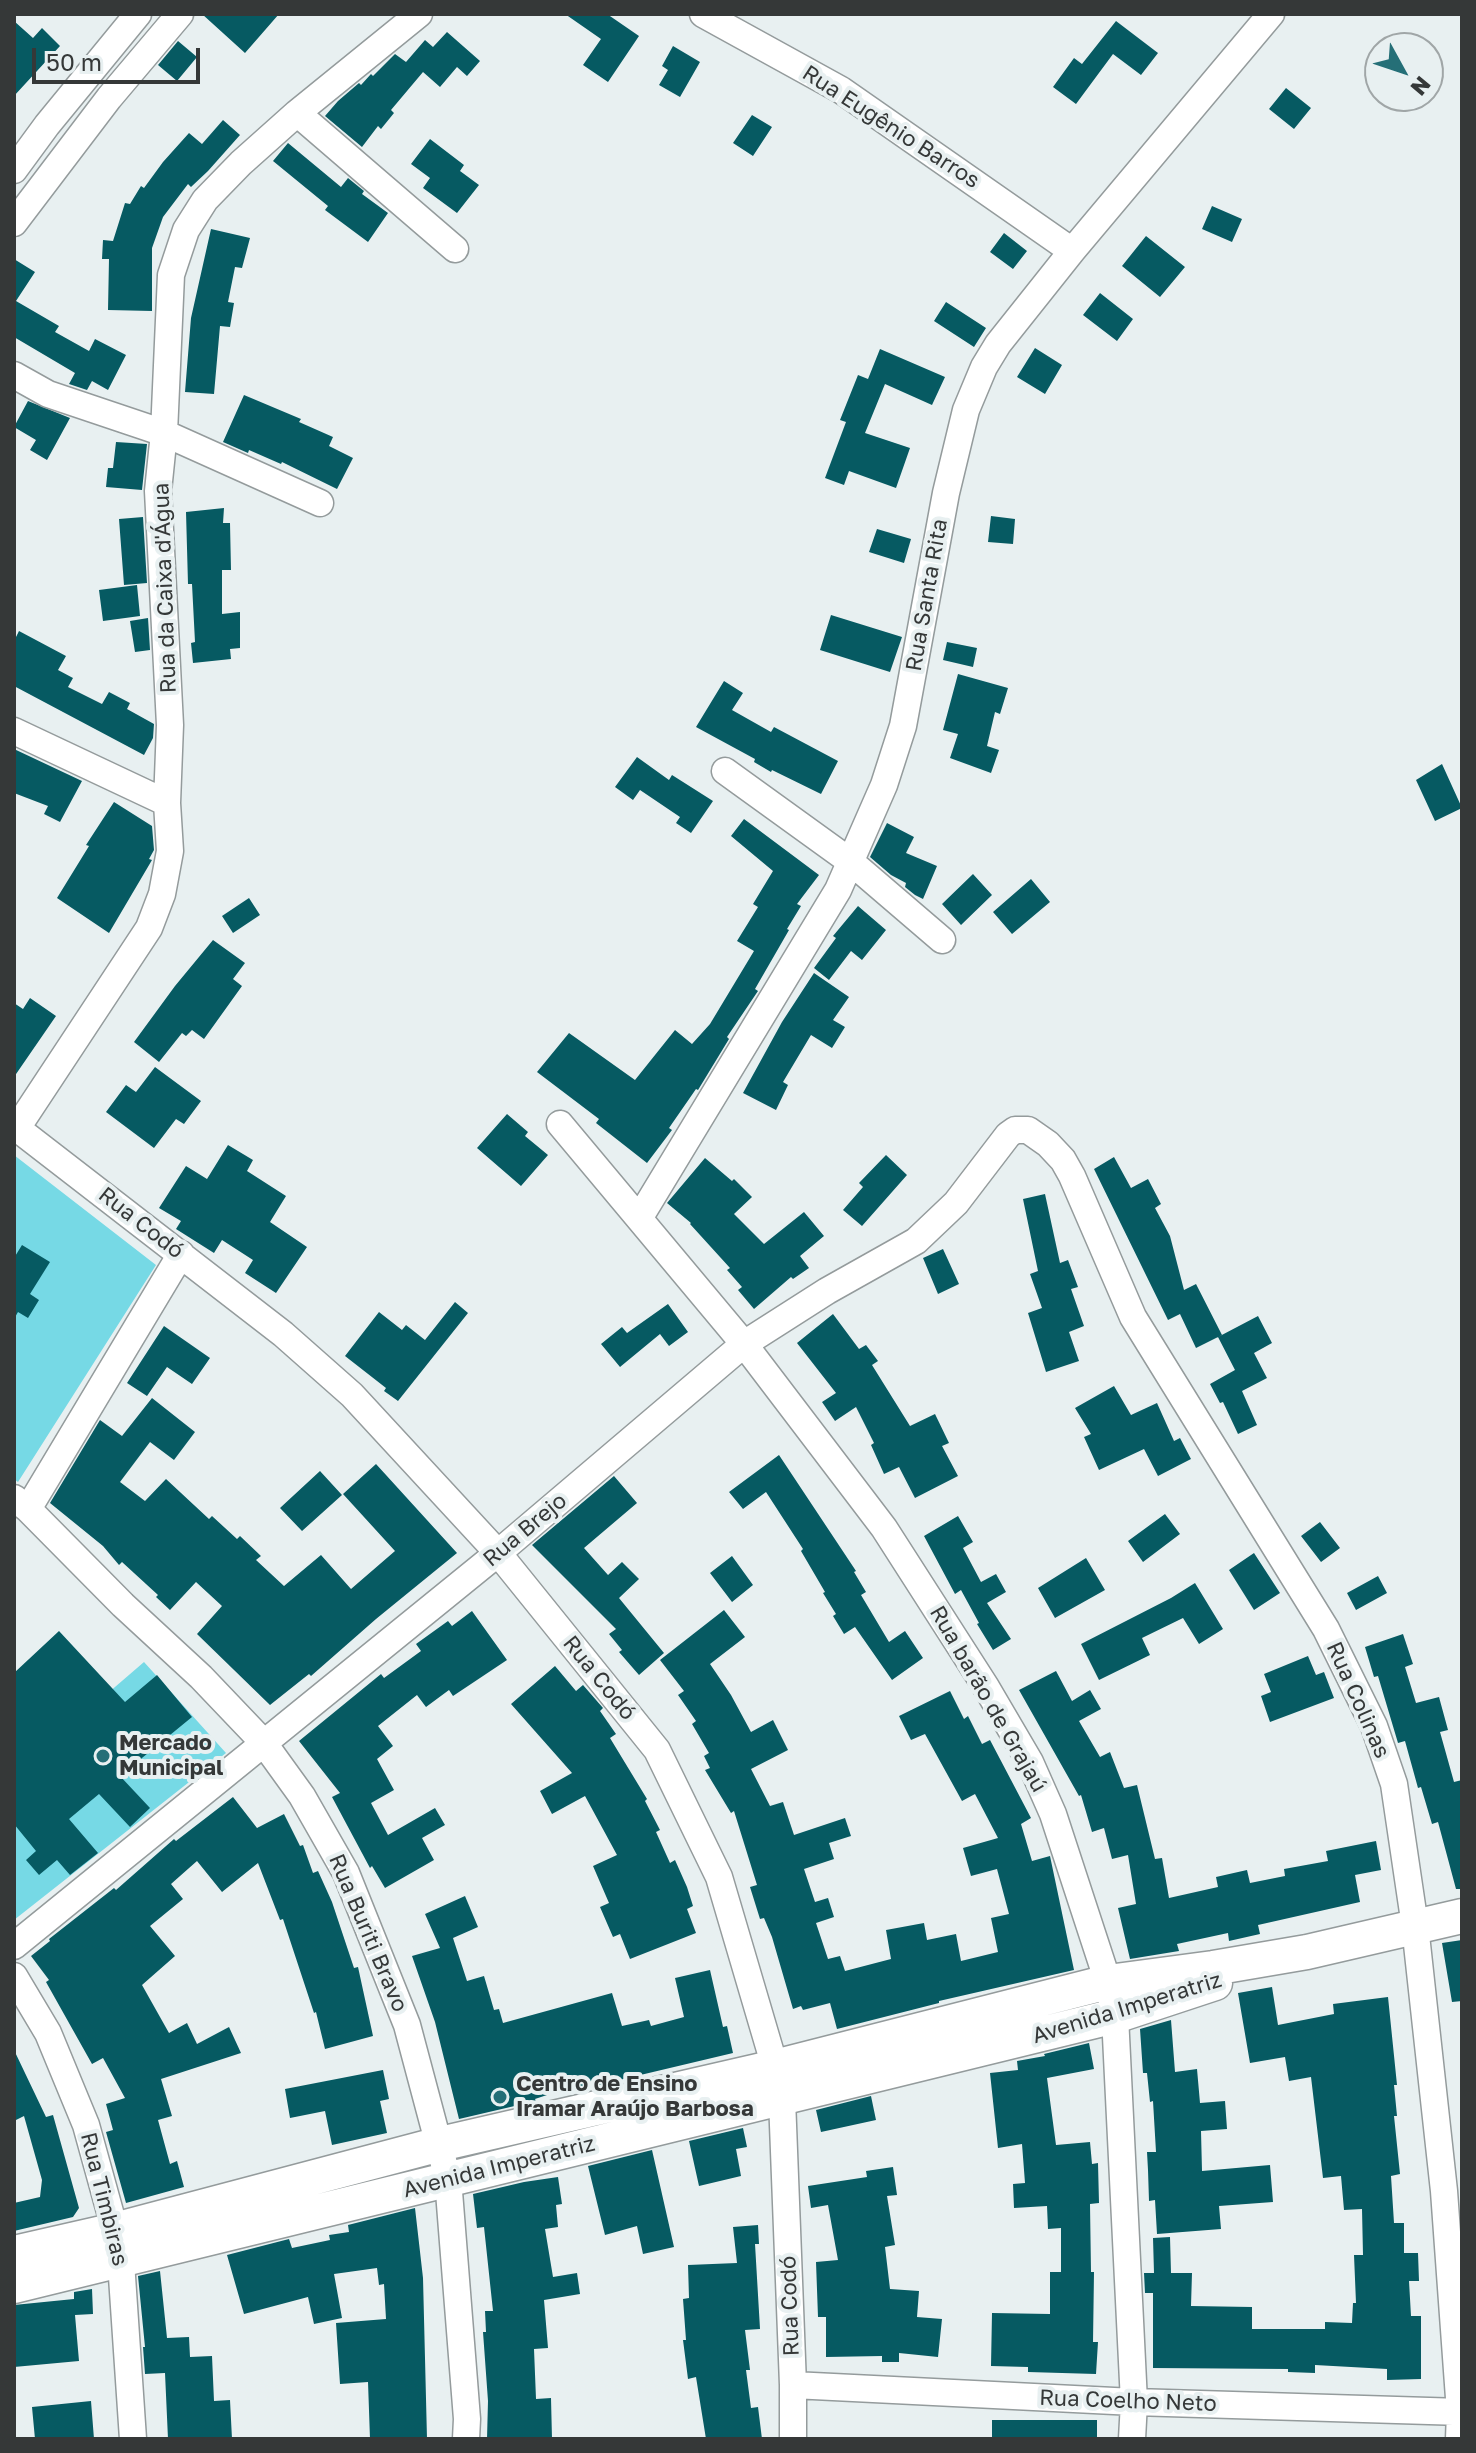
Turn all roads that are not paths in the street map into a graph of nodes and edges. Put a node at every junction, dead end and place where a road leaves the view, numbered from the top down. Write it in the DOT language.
graph roads {
  1 [pos="138,14"];
  2 [pos="180,14"];
  3 [pos="419,14"];
  4 [pos="703,14"];
  5 [pos="1271,14"];
  6 [pos="297,113"];
  7 [pos="14,170"];
  8 [pos="14,223"];
  9 [pos="455,249"];
  10 [pos="1072,251"];
  11 [pos="14,375"];
  12 [pos="164,433"];
  13 [pos="320,503"];
  14 [pos="14,731"];
  15 [pos="725,771"];
  16 [pos="167,803"];
  17 [pos="851,862"];
  18 [pos="942,940"];
  19 [pos="560,1124"];
  20 [pos="15,1127"];
  21 [pos="1036,1134"];
  22 [pos="640,1217"];
  23 [pos="181,1254"];
  24 [pos="744,1344"];
  25 [pos="21,1504"];
  26 [pos="498,1553"];
  27 [pos="263,1742"];
  28 [pos="1462,1916"];
  29 [pos="1415,1926"];
  30 [pos="14,1946"];
  31 [pos="1307,1952"];
  32 [pos="14,1976"];
  33 [pos="1108,1982"];
  34 [pos="1115,2016"];
  35 [pos="779,2083"];
  36 [pos="440,2144"];
  37 [pos="448,2179"];
  38 [pos="118,2246"];
  39 [pos="14,2253"];
  40 [pos="14,2286"];
  41 [pos="793,2385"];
  42 [pos="1134,2402"];
  43 [pos="1461,2412"];
  44 [pos="133,2439"];
  45 [pos="466,2439"];
  46 [pos="793,2439"];
  47 [pos="1132,2439"];
  48 [pos="1459,2439"];
  1 -- 7 [label="street"];
  2 -- 8 [label="street"];
  3 -- 6 [label="street, Rua da Caixa d'Água"];
  4 -- 10 [label="street, Rua Eugênio Barros"];
  5 -- 10 [label="street, Rua Santa Rita"];
  6 -- 9 [label="street"];
  6 -- 12 [label="street, Rua da Caixa d'Água"];
  10 -- 17 [label="street, Rua Santa Rita"];
  11 -- 12 [label="street"];
  12 -- 13 [label="street"];
  12 -- 16 [label="street, Rua da Caixa d'Água"];
  14 -- 16 [label="street"];
  15 -- 17 [label="street"];
  16 -- 20 [label="street, Rua da Caixa d'Água"];
  17 -- 18 [label="street"];
  17 -- 22 [label="street, Rua Santa Rita"];
  19 -- 22 [label="street, Rua barão de Grajaú"];
  20 -- 23 [label="street, Rua Codó"];
  21 -- 24 [label="street, Rua Brejo"];
  21 -- 29 [label="street, Rua Colinas"];
  22 -- 24 [label="street, Rua barão de Grajaú"];
  23 -- 25 [label="street"];
  23 -- 26 [label="street, Rua Codó"];
  24 -- 26 [label="street, Rua Brejo"];
  24 -- 33 [label="street, Rua barão de Grajaú"];
  25 -- 27 [label="street, Rua Buriti Bravo"];
  26 -- 27 [label="street, Rua Brejo"];
  26 -- 35 [label="street, Rua Codó"];
  27 -- 30 [label="street, Rua Brejo"];
  27 -- 36 [label="street, Rua Buriti Bravo"];
  28 -- 29 [label="main road, Avenida Imperatriz"];
  29 -- 31 [label="main road, Avenida Imperatriz"];
  29 -- 43 [label="street, Rua Colinas"];
  31 -- 33 [label="main road, Avenida Imperatriz"];
  31 -- 34 [label="main road, Avenida Imperatriz"];
  32 -- 38 [label="street, Rua Timbiras"];
  33 -- 34 [label="street, Rua barão de Grajaú"];
  33 -- 35 [label="main road, Avenida Imperatriz"];
  34 -- 35 [label="main road, Avenida Imperatriz"];
  34 -- 42 [label="street, Rua barão de Grajaú"];
  35 -- 36 [label="main road, Avenida Imperatriz"];
  35 -- 37 [label="main road, Avenida Imperatriz"];
  35 -- 41 [label="street, Rua Codó"];
  36 -- 37 [label="street, Rua Buriti Bravo"];
  36 -- 38 [label="main road, Avenida Imperatriz"];
  37 -- 38 [label="main road, Avenida Imperatriz"];
  37 -- 45 [label="street, Rua Buriti Bravo"];
  38 -- 39 [label="main road, Avenida Imperatriz"];
  38 -- 40 [label="main road, Avenida Imperatriz"];
  38 -- 44 [label="street, Rua Timbiras"];
  41 -- 42 [label="street, Rua Coelho Neto"];
  41 -- 46 [label="street, Rua Codó"];
  42 -- 43 [label="street, Rua Coelho Neto"];
  42 -- 47 [label="street, Rua barão de Grajaú"];
  43 -- 48 [label="street, Rua Colinas"];
}
